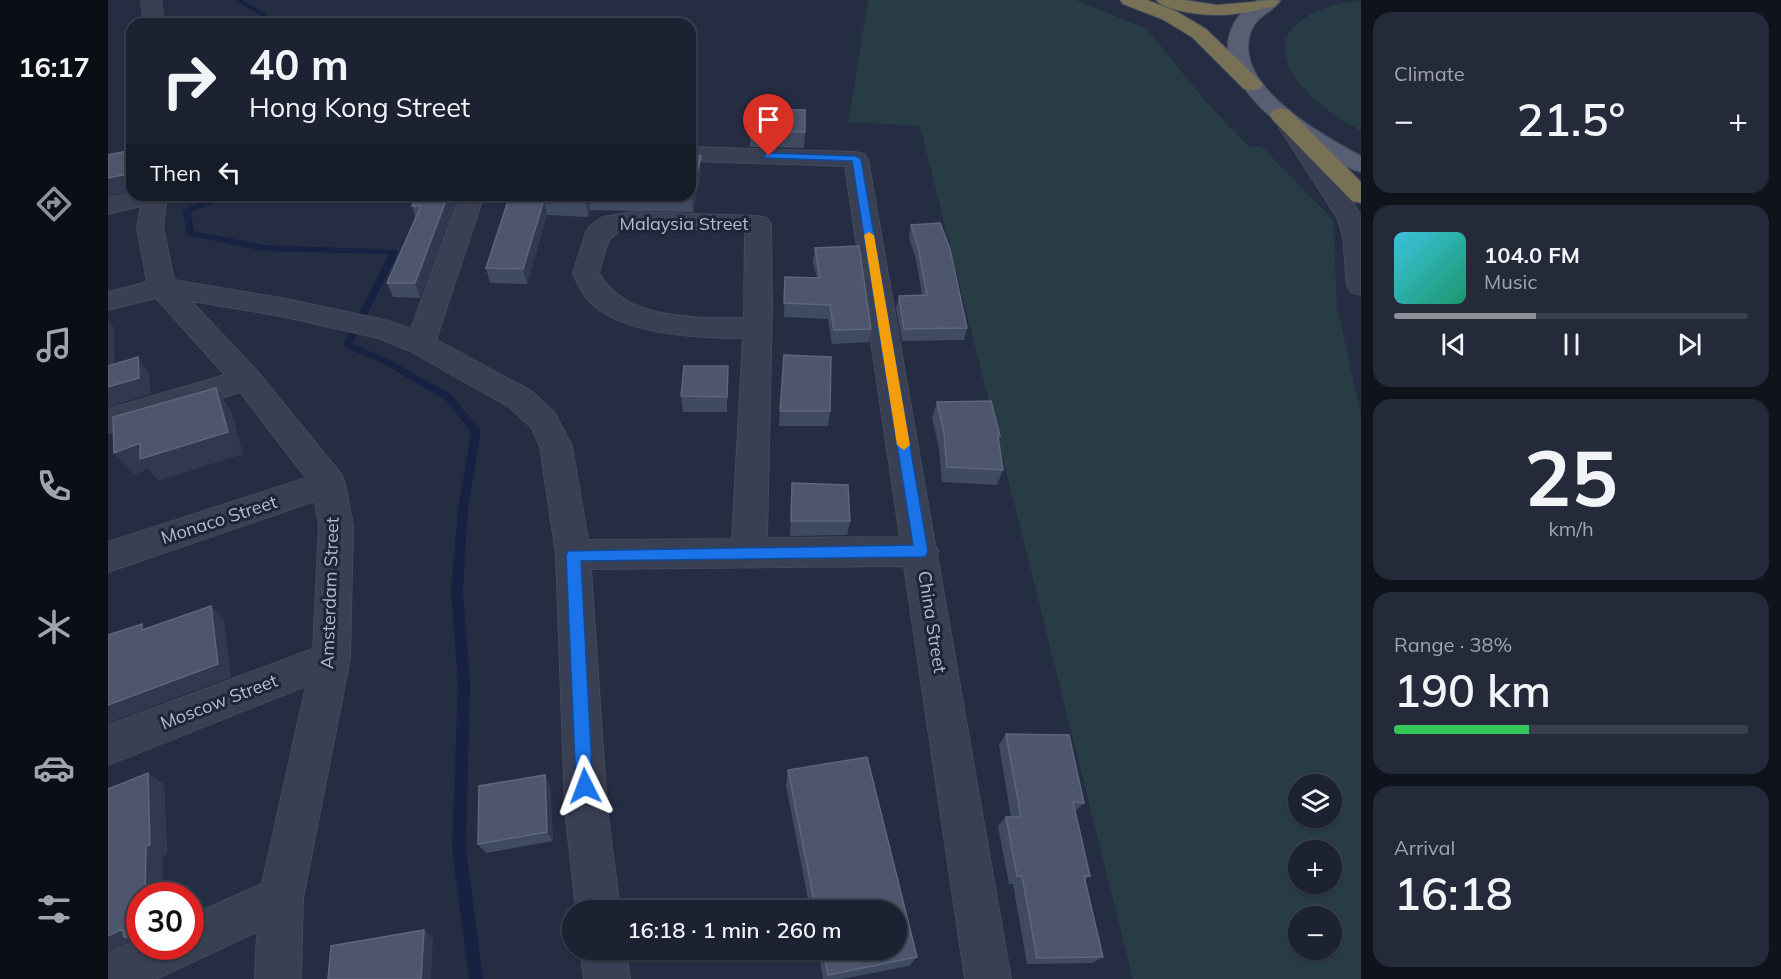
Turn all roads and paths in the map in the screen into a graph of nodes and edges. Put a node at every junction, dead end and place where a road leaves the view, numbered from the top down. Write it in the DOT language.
graph roads {
  1 [pos="151,0"];
  2 [pos="1130,0"];
  3 [pos="1166,0"];
  4 [pos="1269,1"];
  5 [pos="153,18"];
  6 [pos="1252,84"];
  7 [pos="1281,115"];
  8 [pos="696,154"];
  9 [pos="1361,165"];
  10 [pos="1361,196"];
  11 [pos="129,201"];
  12 [pos="154,201"];
  13 [pos="470,201"];
  14 [pos="108,206"];
  15 [pos="1361,286"];
  16 [pos="162,287"];
  17 [pos="108,301"];
  18 [pos="757,328"];
  19 [pos="420,344"];
  20 [pos="246,379"];
  21 [pos="108,421"];
  22 [pos="329,483"];
  23 [pos="921,551"];
  24 [pos="748,553"];
  25 [pos="573,555"];
  26 [pos="108,557"];
  27 [pos="331,659"];
  28 [pos="108,745"];
  29 [pos="281,898"];
  30 [pos="597,900"];
  31 [pos="204,934"];
  32 [pos="145,960"];
  33 [pos="604,960"];
  34 [pos="108,977"];
  35 [pos="278,979"];
  36 [pos="607,979"];
  37 [pos="988,979"];
  1 -- 5 [label="street"];
  2 -- 6 [label="highway"];
  3 -- 4 [label="highway"];
  4 -- 6 [label="main road"];
  6 -- 7 [label="main road"];
  7 -- 9 [label="main road"];
  7 -- 10 [label="highway"];
  7 -- 15 [label="street"];
  8 -- 23 [label="street, China Street"];
  11 -- 14 [label="street"];
  12 -- 16 [label="street"];
  13 -- 19 [label="street"];
  16 -- 17 [label="street"];
  16 -- 19 [label="street"];
  16 -- 20 [label="street, Amsterdam Street"];
  18 -- 18 [label="street, Malaysia Street"];
  18 -- 24 [label="street, Malaysia Street"];
  19 -- 25 [label="street"];
  20 -- 21 [label="street"];
  20 -- 22 [label="street, Amsterdam Street"];
  22 -- 26 [label="street, Monaco Street"];
  22 -- 27 [label="street, Amsterdam Street"];
  23 -- 24 [label="street"];
  23 -- 37 [label="street, China Street"];
  24 -- 25 [label="street"];
  25 -- 30 [label="street"];
  27 -- 28 [label="street, Moscow Street"];
  27 -- 29 [label="street, Amsterdam Street"];
  29 -- 31 [label="street"];
  29 -- 35 [label="street, Amsterdam Street"];
  32 -- 34 [label="street"];
  33 -- 36 [label="street"];
}
